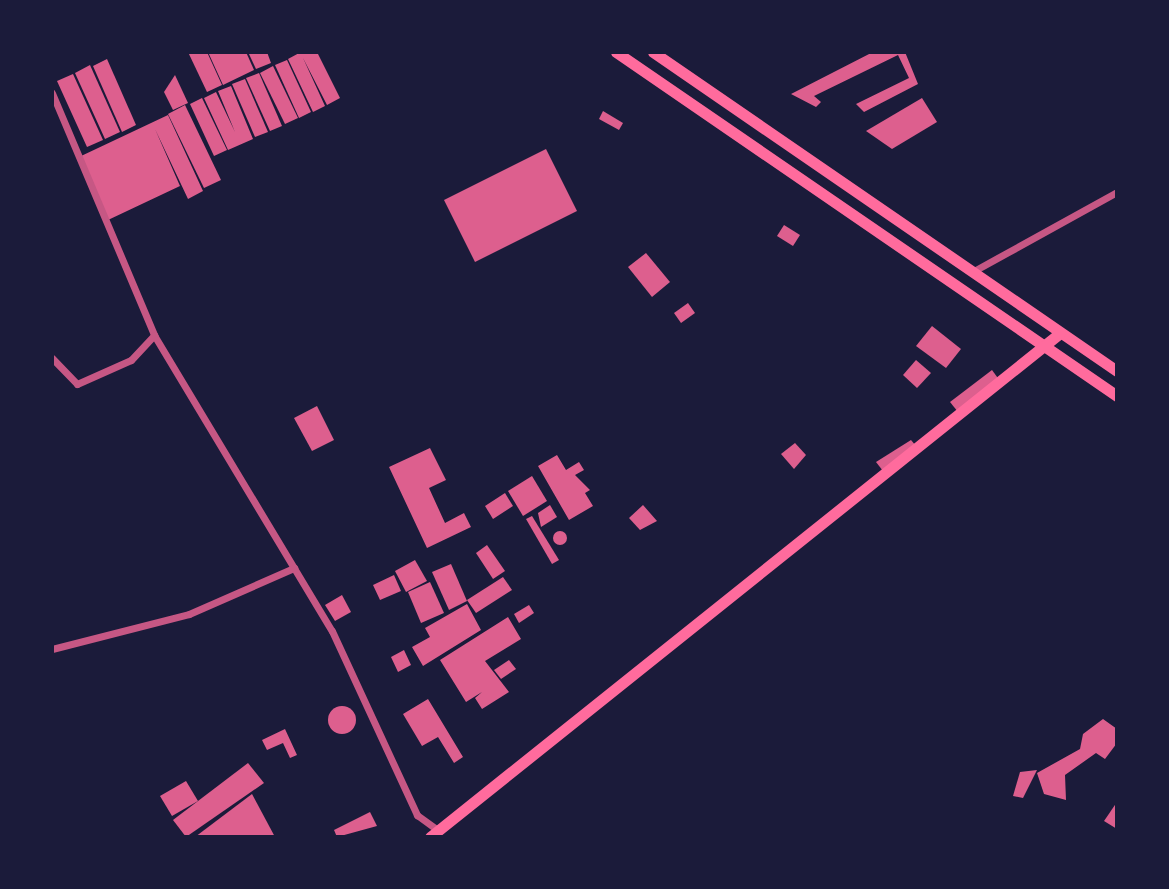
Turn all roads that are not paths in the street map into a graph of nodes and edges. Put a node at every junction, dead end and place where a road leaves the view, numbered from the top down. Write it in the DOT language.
graph roads {
  1 [pos="616,52"];
  2 [pos="653,52"];
  3 [pos="52,93"];
  4 [pos="1117,192"];
  5 [pos="972,272"];
  6 [pos="1060,333"];
  7 [pos="154,335"];
  8 [pos="1048,350"];
  9 [pos="52,358"];
  10 [pos="1117,371"];
  11 [pos="1117,396"];
  12 [pos="294,568"];
  13 [pos="52,649"];
  14 [pos="435,834"];
  1 -- 8 [label="highway"];
  2 -- 5 [label="highway"];
  3 -- 7 [label="street"];
  4 -- 5 [label="street"];
  5 -- 6 [label="highway"];
  6 -- 8 [label="highway"];
  6 -- 10 [label="highway"];
  7 -- 9 [label="street"];
  7 -- 12 [label="street"];
  8 -- 11 [label="highway"];
  8 -- 14 [label="highway"];
  12 -- 13 [label="street"];
  12 -- 14 [label="street"];
}
